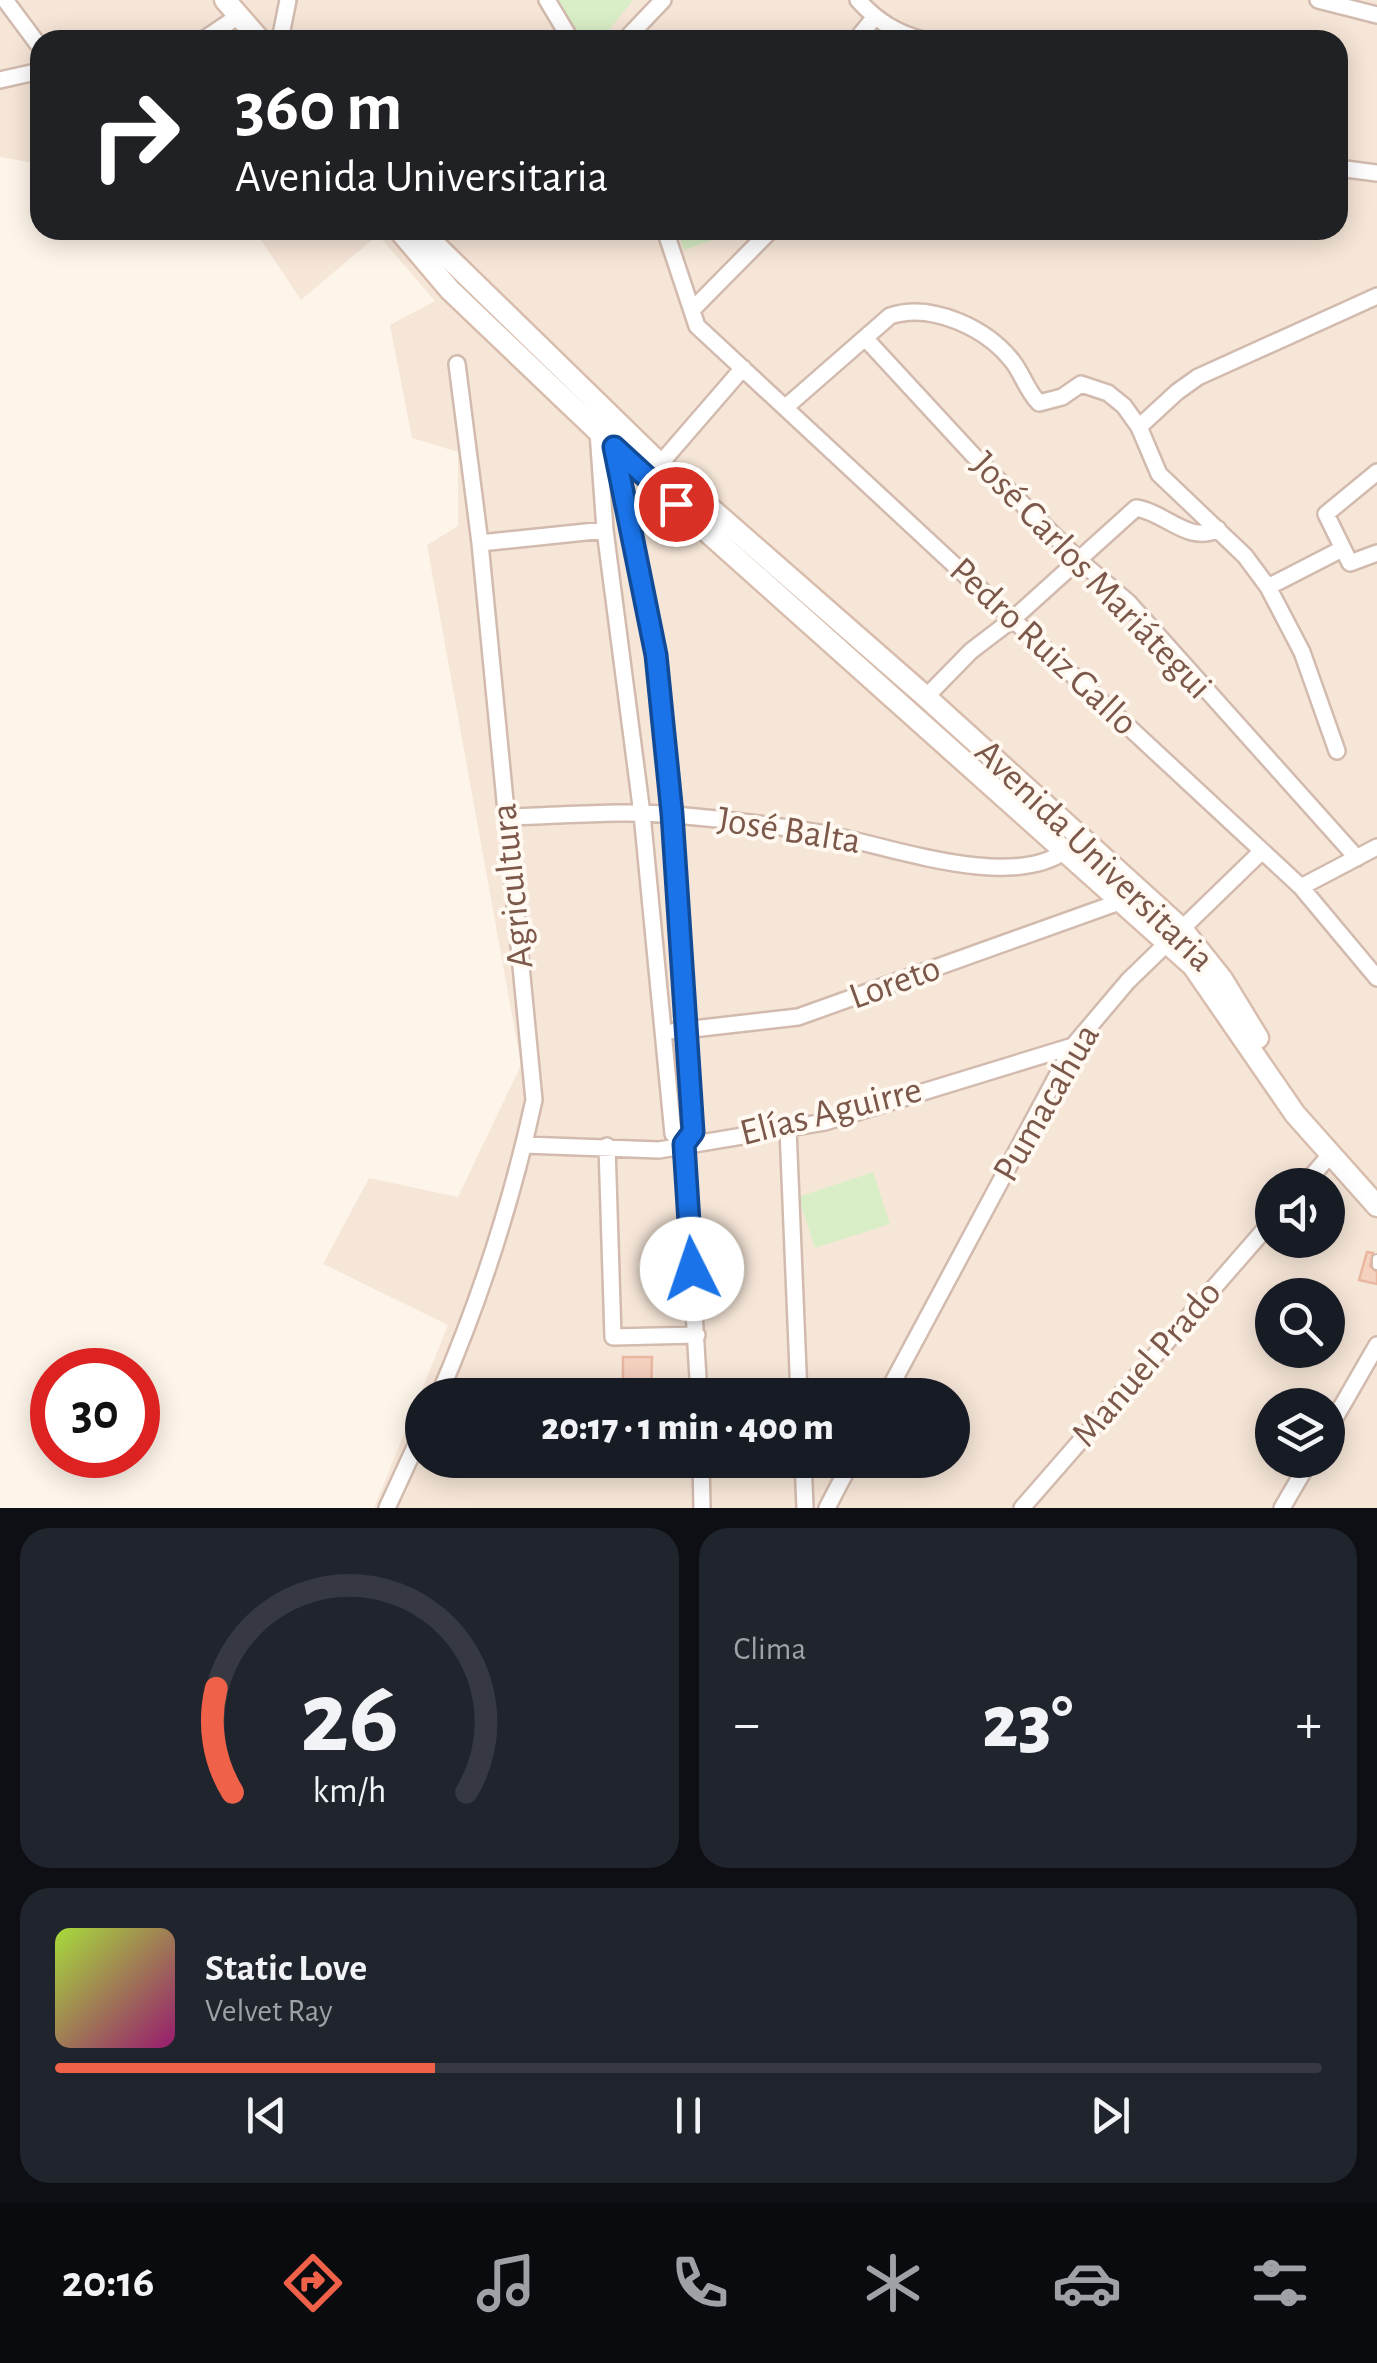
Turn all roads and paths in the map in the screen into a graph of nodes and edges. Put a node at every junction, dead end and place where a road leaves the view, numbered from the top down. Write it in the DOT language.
graph roads {
  1 [pos="5,0"];
  2 [pos="288,0"];
  3 [pos="547,0"];
  4 [pos="663,0"];
  5 [pos="858,0"];
  6 [pos="1318,0"];
  7 [pos="233,8"];
  8 [pos="1377,16"];
  9 [pos="874,18"];
  10 [pos="212,30"];
  11 [pos="252,30"];
  12 [pos="282,30"];
  13 [pos="564,30"];
  14 [pos="634,30"];
  15 [pos="864,30"];
  16 [pos="896,30"];
  17 [pos="30,34"];
  18 [pos="30,72"];
  19 [pos="0,80"];
  20 [pos="1348,169"];
  21 [pos="1377,173"];
  22 [pos="408,240"];
  23 [pos="430,240"];
  24 [pos="669,240"];
  25 [pos="761,240"];
  26 [pos="1377,296"];
  27 [pos="693,309"];
  28 [pos="866,338"];
  29 [pos="457,364"];
  30 [pos="742,368"];
  31 [pos="787,406"];
  32 [pos="1139,427"];
  33 [pos="598,432"];
  34 [pos="614,447"];
  35 [pos="660,464"];
  36 [pos="1377,472"];
  37 [pos="1218,528"];
  38 [pos="605,530"];
  39 [pos="480,543"];
  40 [pos="1342,549"];
  41 [pos="1377,553"];
  42 [pos="1080,560"];
  43 [pos="1268,588"];
  44 [pos="1013,619"];
  45 [pos="926,696"];
  46 [pos="1338,751"];
  47 [pos="642,814"];
  48 [pos="672,814"];
  49 [pos="507,817"];
  50 [pos="1377,847"];
  51 [pos="1065,851"];
  52 [pos="1262,852"];
  53 [pos="1357,858"];
  54 [pos="1301,887"];
  55 [pos="1122,901"];
  56 [pos="1176,936"];
  57 [pos="1377,978"];
  58 [pos="684,1030"];
  59 [pos="662,1032"];
  60 [pos="1073,1046"];
  61 [pos="788,1129"];
  62 [pos="684,1144"];
  63 [pos="524,1145"];
  64 [pos="606,1146"];
  65 [pos="1330,1155"];
  66 [pos="1319,1168"];
  67 [pos="1377,1206"];
  68 [pos="1255,1241"];
  69 [pos="697,1336"];
  70 [pos="1377,1345"];
  71 [pos="446,1378"];
  72 [pos="698,1378"];
  73 [pos="798,1378"];
  74 [pos="895,1378"];
  75 [pos="1345,1401"];
  76 [pos="405,1469"];
  77 [pos="701,1478"];
  78 [pos="804,1478"];
  79 [pos="843,1478"];
  80 [pos="1300,1478"];
  81 [pos="387,1508"];
  82 [pos="702,1508"];
  83 [pos="805,1508"];
  84 [pos="827,1508"];
  85 [pos="1022,1508"];
  86 [pos="1282,1508"];
  1 -- 17 [label="street"];
  2 -- 12 [label="street"];
  3 -- 13 [label="street"];
  4 -- 14 [label="street"];
  5 -- 9 [label="street"];
  6 -- 8 [label="street"];
  7 -- 10 [label="street"];
  7 -- 11 [label="main road"];
  9 -- 15 [label="street"];
  9 -- 16 [label="street"];
  18 -- 19 [label="street"];
  20 -- 21 [label="street"];
  22 -- 33 [label="main road, Avenida Universitaria"];
  23 -- 35 [label="main road, Avenida Universitaria"];
  24 -- 27 [label="street"];
  25 -- 27 [label="street"];
  26 -- 32 [label="street"];
  27 -- 30 [label="street, Pedro Ruiz Gallo"];
  28 -- 31 [label="street"];
  28 -- 32 [label="street"];
  28 -- 42 [label="street, José Carlos Mariátegui"];
  29 -- 39 [label="street, Agricultura"];
  30 -- 31 [label="street, Pedro Ruiz Gallo"];
  30 -- 35 [label="street"];
  31 -- 44 [label="street, Pedro Ruiz Gallo"];
  32 -- 37 [label="street"];
  33 -- 34 [label="main road, Avenida Universitaria"];
  33 -- 38 [label="street"];
  34 -- 48 [label="street"];
  34 -- 51 [label="main road, Avenida Universitaria"];
  35 -- 45 [label="main road, Avenida Universitaria"];
  36 -- 40 [label="street"];
  37 -- 42 [label="street"];
  37 -- 43 [label="street"];
  38 -- 39 [label="street"];
  38 -- 47 [label="street"];
  39 -- 49 [label="street, Agricultura"];
  40 -- 41 [label="street"];
  40 -- 43 [label="street"];
  42 -- 44 [label="street"];
  42 -- 53 [label="street, José Carlos Mariátegui"];
  43 -- 46 [label="street"];
  44 -- 45 [label="street"];
  44 -- 52 [label="street, Pedro Ruiz Gallo"];
  45 -- 56 [label="main road, Avenida Universitaria"];
  47 -- 48 [label="street, José Balta"];
  47 -- 49 [label="street, José Balta"];
  47 -- 59 [label="street"];
  48 -- 51 [label="street, José Balta"];
  48 -- 58 [label="street"];
  49 -- 63 [label="street, Agricultura"];
  50 -- 53 [label="street"];
  51 -- 55 [label="main road, Avenida Universitaria"];
  52 -- 54 [label="street, Pedro Ruiz Gallo"];
  52 -- 56 [label="street, Pumacahua"];
  53 -- 54 [label="street"];
  54 -- 57 [label="street, Pedro Ruiz Gallo"];
  55 -- 56 [label="main road, Avenida Universitaria"];
  55 -- 58 [label="street, Loreto"];
  56 -- 60 [label="street, Pumacahua"];
  56 -- 65 [label="main road, Avenida Universitaria"];
  58 -- 59 [label="street, Loreto"];
  58 -- 62 [label="street"];
  59 -- 62 [label="street"];
  60 -- 61 [label="street, Elías Aguirre"];
  60 -- 74 [label="street, Pumacahua"];
  61 -- 62 [label="street, Elías Aguirre"];
  61 -- 73 [label="street"];
  62 -- 64 [label="street, Elías Aguirre"];
  62 -- 69 [label="street"];
  63 -- 64 [label="street, Elías Aguirre"];
  63 -- 71 [label="street, Agricultura"];
  64 -- 69 [label="street"];
  65 -- 66 [label="street"];
  65 -- 67 [label="main road, Avenida Universitaria"];
  68 -- 85 [label="street, Manuel Prado"];
  69 -- 72 [label="street"];
  70 -- 75 [label="street"];
  76 -- 81 [label="street"];
  77 -- 82 [label="street"];
  78 -- 83 [label="street"];
  79 -- 84 [label="street"];
  80 -- 86 [label="street"];
}
